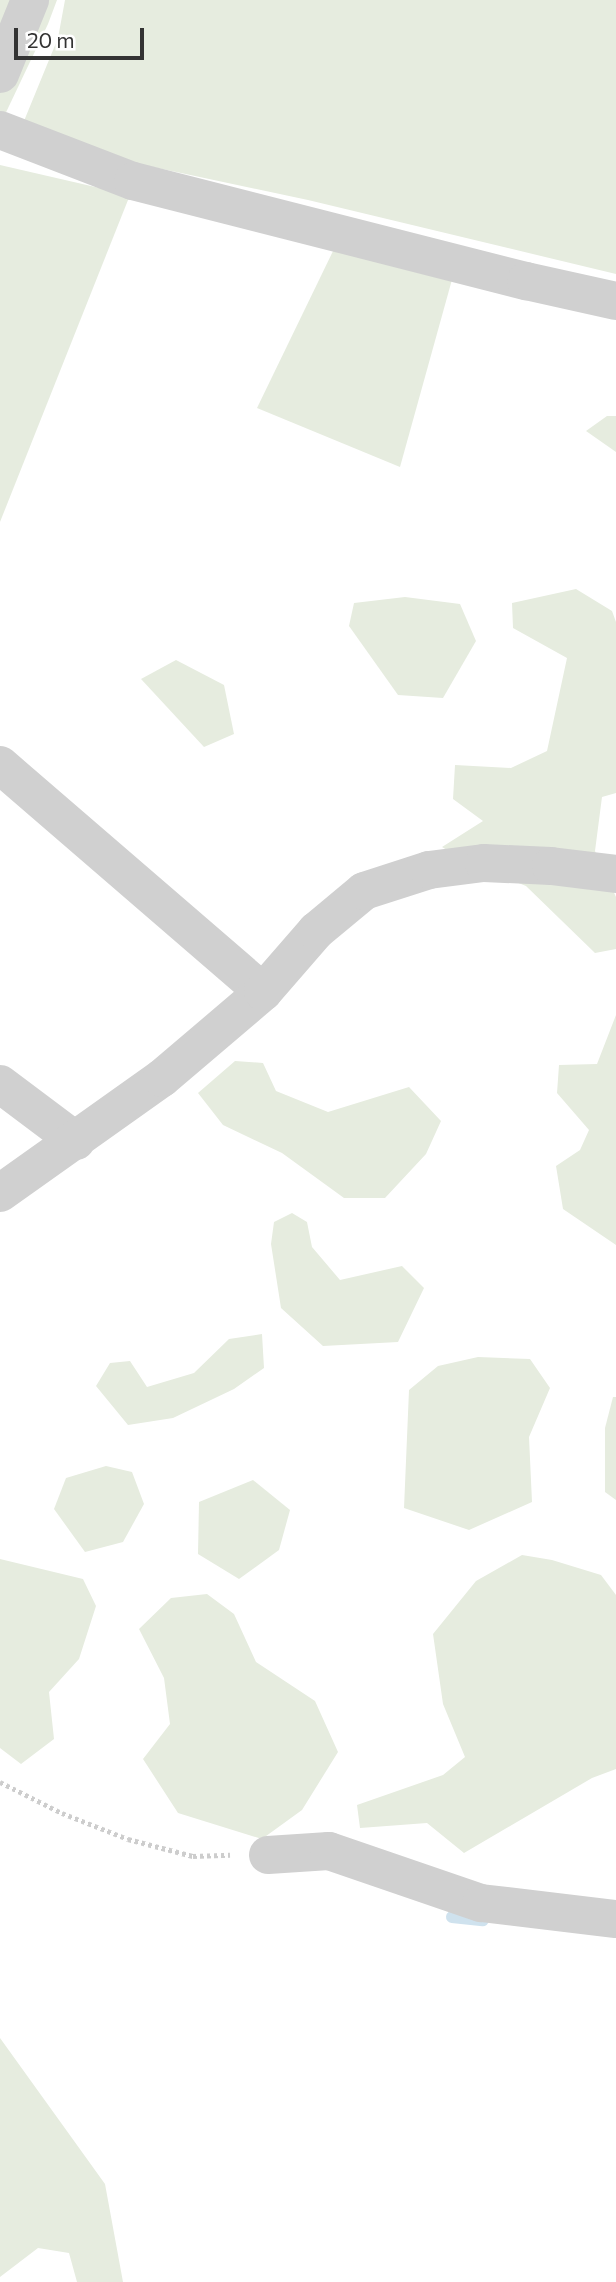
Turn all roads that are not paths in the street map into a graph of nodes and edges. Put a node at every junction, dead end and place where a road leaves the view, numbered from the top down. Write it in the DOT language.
graph roads {
  1 [pos="30,0"];
  2 [pos="0,74"];
  3 [pos="0,130"];
  4 [pos="616,301"];
  5 [pos="0,765"];
  6 [pos="616,874"];
  7 [pos="264,992"];
  8 [pos="0,1084"];
  9 [pos="76,1141"];
  10 [pos="0,1192"];
  11 [pos="268,1855"];
  12 [pos="616,1919"];
  1 -- 2 [label="street"];
  3 -- 4 [label="street"];
  5 -- 7 [label="street"];
  6 -- 7 [label="street"];
  7 -- 9 [label="street"];
  8 -- 9 [label="street"];
  9 -- 10 [label="street"];
  11 -- 12 [label="street"];
}
